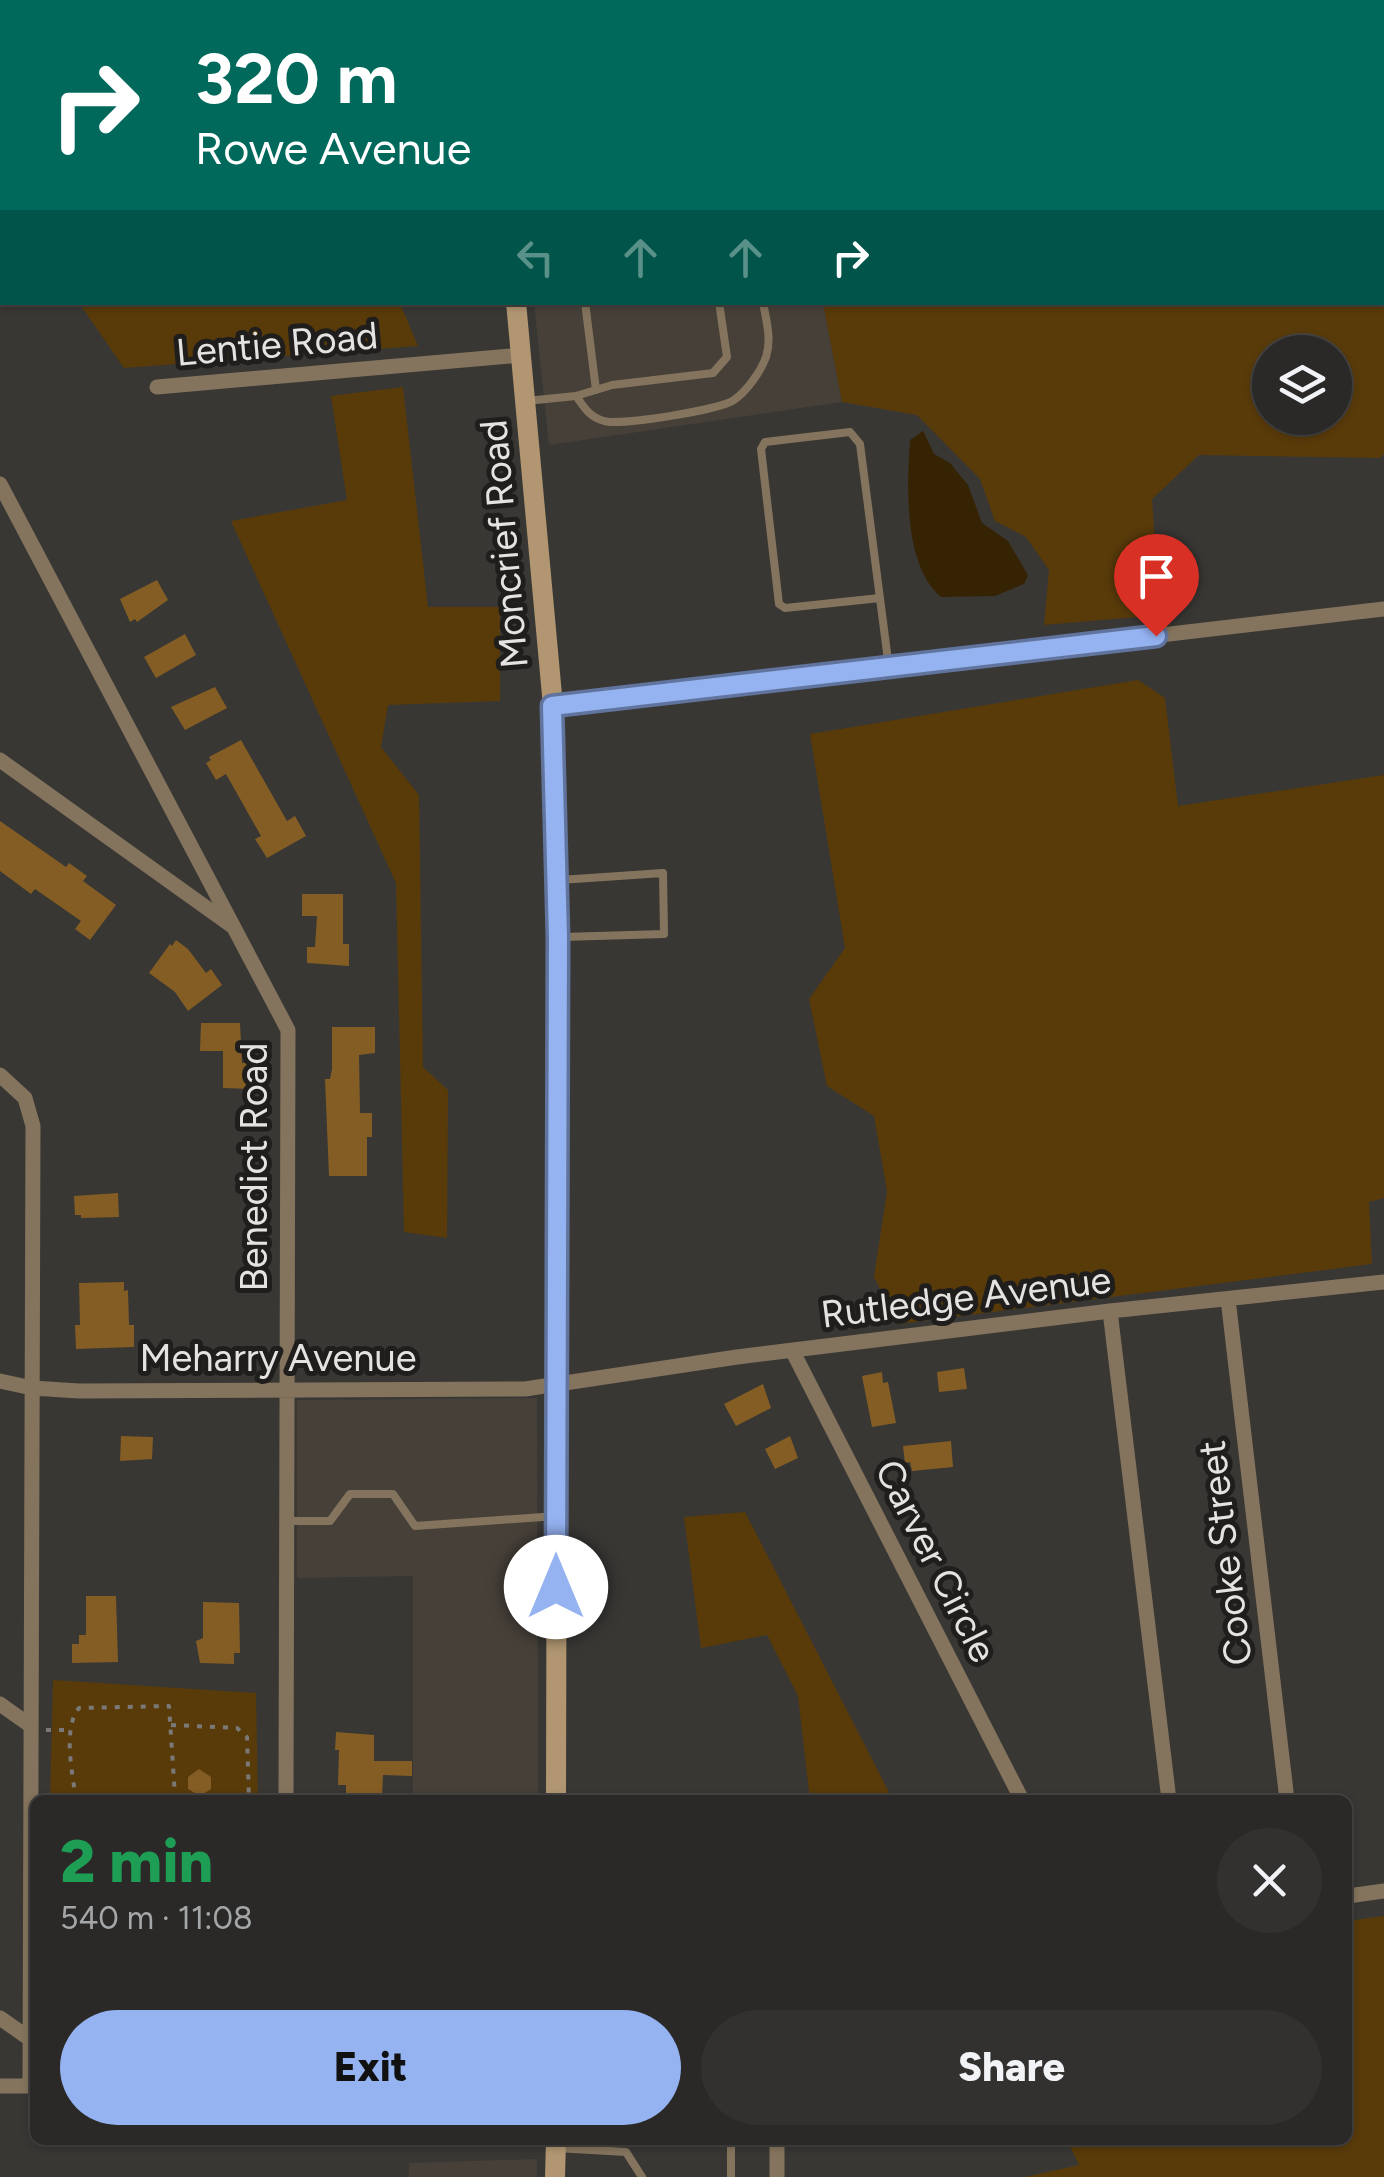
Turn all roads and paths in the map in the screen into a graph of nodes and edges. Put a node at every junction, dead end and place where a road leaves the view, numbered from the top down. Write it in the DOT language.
graph roads {
  1 [pos="516,305"];
  2 [pos="585,305"];
  3 [pos="719,305"];
  4 [pos="764,305"];
  5 [pos="522,356"];
  6 [pos="157,387"];
  7 [pos="596,390"];
  8 [pos="576,396"];
  9 [pos="526,401"];
  10 [pos="0,484"];
  11 [pos="880,598"];
  12 [pos="1384,609"];
  13 [pos="889,668"];
  14 [pos="552,706"];
  15 [pos="0,760"];
  16 [pos="557,880"];
  17 [pos="235,928"];
  18 [pos="558,938"];
  19 [pos="0,1075"];
  20 [pos="1384,1282"];
  21 [pos="1228,1299"];
  22 [pos="1110,1311"];
  23 [pos="793,1352"];
  24 [pos="0,1382"];
  25 [pos="557,1383"];
  26 [pos="32,1388"];
  27 [pos="286,1390"];
  28 [pos="556,1516"];
  29 [pos="287,1521"];
  30 [pos="0,1704"];
  31 [pos="171,1725"];
  32 [pos="36,1728"];
  33 [pos="71,1730"];
  34 [pos="35,1795"];
  35 [pos="76,1795"];
  36 [pos="175,1795"];
  37 [pos="249,1795"];
  38 [pos="278,1795"];
  39 [pos="556,1795"];
  40 [pos="1019,1795"];
  41 [pos="1167,1795"];
  42 [pos="1286,1795"];
  43 [pos="1384,1891"];
  44 [pos="1352,1895"];
  45 [pos="0,2018"];
  46 [pos="30,2039"];
  47 [pos="0,2086"];
  48 [pos="30,2086"];
  49 [pos="556,2145"];
  50 [pos="565,2145"];
  51 [pos="731,2145"];
  52 [pos="777,2145"];
  53 [pos="555,2177"];
  54 [pos="642,2177"];
  55 [pos="731,2177"];
  56 [pos="777,2177"];
  1 -- 5 [label="main road, Moncrief Road"];
  2 -- 7 [label="lane"];
  3 -- 7 [label="lane"];
  4 -- 8 [label="lane"];
  5 -- 6 [label="street, Lentie Road"];
  5 -- 9 [label="main road, Moncrief Road"];
  7 -- 8 [label="lane"];
  8 -- 9 [label="lane"];
  9 -- 14 [label="main road, Moncrief Road"];
  10 -- 17 [label="street, Benedict Road"];
  11 -- 11 [label="lane"];
  11 -- 13 [label="lane"];
  12 -- 13 [label="street"];
  13 -- 14 [label="street"];
  14 -- 16 [label="main road, Moncrief Road"];
  15 -- 17 [label="street"];
  16 -- 18 [label="main road, Moncrief Road"];
  16 -- 18 [label="lane"];
  17 -- 27 [label="street, Benedict Road"];
  18 -- 25 [label="main road, Moncrief Road"];
  19 -- 26 [label="street"];
  20 -- 21 [label="street, Rutledge Avenue"];
  21 -- 22 [label="street, Rutledge Avenue"];
  21 -- 42 [label="street, Cooke Street"];
  22 -- 23 [label="street, Rutledge Avenue"];
  22 -- 41 [label="street"];
  23 -- 25 [label="street, Rutledge Avenue"];
  23 -- 40 [label="street, Carver Circle"];
  24 -- 26 [label="street, Meharry Avenue"];
  25 -- 27 [label="street, Meharry Avenue"];
  25 -- 28 [label="main road, Moncrief Road"];
  26 -- 27 [label="street, Meharry Avenue"];
  26 -- 32 [label="street"];
  27 -- 29 [label="street, Benedict Road"];
  28 -- 29 [label="lane"];
  28 -- 39 [label="main road, Moncrief Road"];
  29 -- 38 [label="street, Benedict Road"];
  30 -- 32 [label="street"];
  31 -- 33 [label="path"];
  31 -- 36 [label="path"];
  31 -- 37 [label="path"];
  32 -- 33 [label="path"];
  32 -- 34 [label="street"];
  33 -- 35 [label="path"];
  43 -- 44 [label="street"];
  45 -- 46 [label="street"];
  47 -- 48 [label="street"];
  49 -- 53 [label="main road"];
  50 -- 54 [label="lane"];
  51 -- 55 [label="lane"];
  52 -- 56 [label="street"];
}
